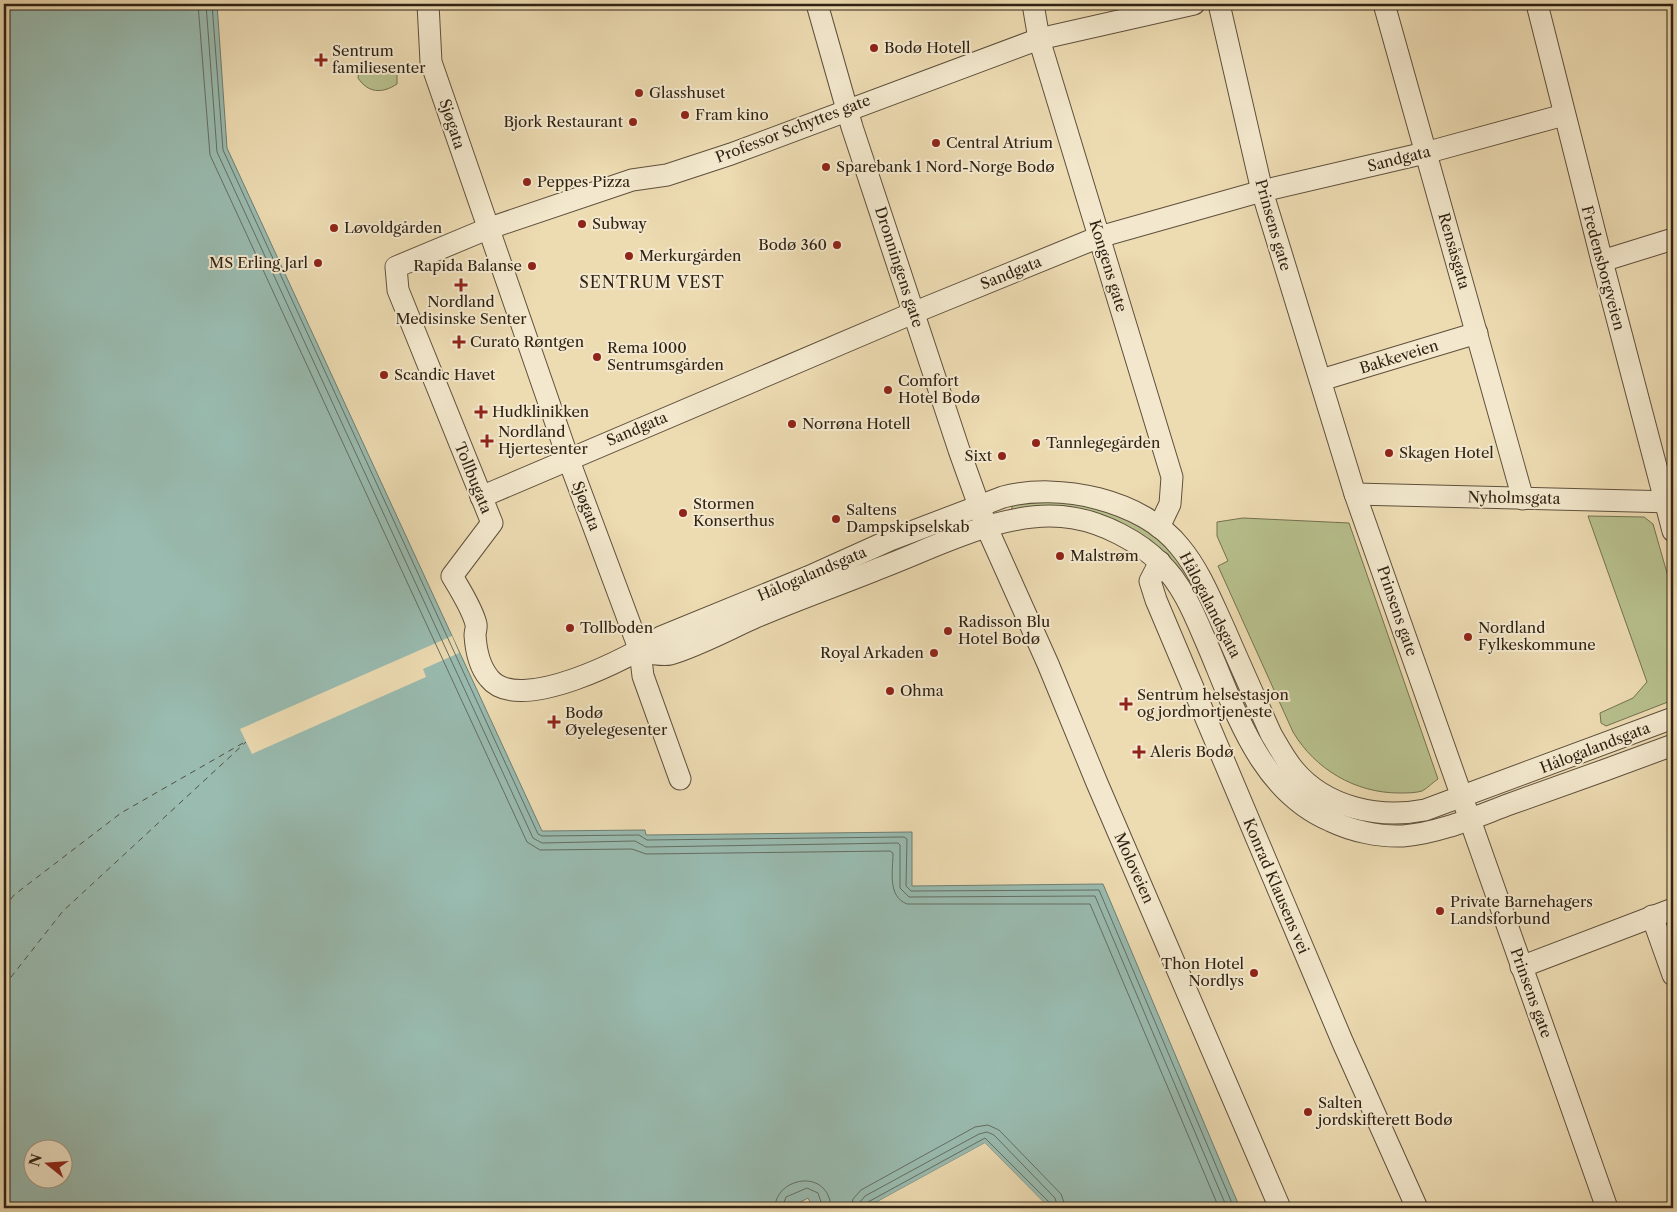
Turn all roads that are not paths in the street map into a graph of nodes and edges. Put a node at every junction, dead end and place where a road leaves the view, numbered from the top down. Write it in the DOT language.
graph roads {
  1 [pos="428,4"];
  2 [pos="818,4"];
  3 [pos="1033,4"];
  4 [pos="1194,4"];
  5 [pos="1219,4"];
  6 [pos="1384,4"];
  7 [pos="1537,4"];
  8 [pos="1039,38"];
  9 [pos="847,109"];
  10 [pos="1564,115"];
  11 [pos="1425,152"];
  12 [pos="1262,191"];
  13 [pos="487,229"];
  14 [pos="1098,237"];
  15 [pos="1673,240"];
  16 [pos="1602,262"];
  17 [pos="396,267"];
  18 [pos="913,313"];
  19 [pos="1478,333"];
  20 [pos="1320,380"];
  21 [pos="568,458"];
  22 [pos="1356,494"];
  23 [pos="480,497"];
  24 [pos="1523,499"];
  25 [pos="1669,502"];
  26 [pos="979,505"];
  27 [pos="1159,527"];
  28 [pos="987,528"];
  29 [pos="1673,531"];
  30 [pos="1160,562"];
  31 [pos="640,651"];
  32 [pos="547,688"];
  33 [pos="1673,718"];
  34 [pos="1673,745"];
  35 [pos="680,778"];
  36 [pos="1462,797"];
  37 [pos="1469,819"];
  38 [pos="1673,909"];
  39 [pos="1652,916"];
  40 [pos="1522,967"];
  41 [pos="1673,975"];
  42 [pos="1280,1208"];
  43 [pos="1417,1208"];
  44 [pos="1607,1208"];
  1 -- 13 [label="street, Sjøgata"];
  2 -- 9 [label="street, Dronningens gate"];
  3 -- 8 [label="street, Kongens gate"];
  4 -- 8 [label="street, Professor Schyttes gate"];
  5 -- 12 [label="street, Prinsens gate"];
  6 -- 11 [label="street, Rensåsgata"];
  7 -- 10 [label="street, Fredensborgveien"];
  8 -- 9 [label="street, Professor Schyttes gate"];
  8 -- 14 [label="street, Kongens gate"];
  9 -- 13 [label="street, Professor Schyttes gate"];
  9 -- 18 [label="street, Dronningens gate"];
  10 -- 11 [label="street, Sandgata"];
  10 -- 16 [label="street, Fredensborgveien"];
  11 -- 12 [label="street, Sandgata"];
  11 -- 19 [label="street, Rensåsgata"];
  12 -- 14 [label="street, Sandgata"];
  12 -- 20 [label="street, Prinsens gate"];
  13 -- 17 [label="street, Professor Schyttes gate"];
  13 -- 21 [label="street, Sjøgata"];
  14 -- 18 [label="street, Sandgata"];
  14 -- 27 [label="street, Kongens gate"];
  15 -- 16 [label="street"];
  16 -- 25 [label="street, Fredensborgveien"];
  17 -- 23 [label="street, Tollbugata"];
  18 -- 21 [label="street, Sandgata"];
  18 -- 26 [label="street, Dronningens gate"];
  19 -- 20 [label="street, Bakkeveien"];
  19 -- 24 [label="street, Rensåsgata"];
  20 -- 22 [label="street, Prinsens gate"];
  21 -- 23 [label="street, Sandgata"];
  21 -- 31 [label="street, Sjøgata"];
  22 -- 24 [label="street, Nyholmsgata"];
  22 -- 36 [label="street, Prinsens gate"];
  23 -- 32 [label="street, Tollbugata"];
  24 -- 25 [label="street, Nyholmsgata"];
  25 -- 29 [label="street, Fredensborgveien"];
  26 -- 27 [label="street, Hålogalandsgata"];
  26 -- 28 [label="street, Dronningens gate"];
  26 -- 31 [label="street, Hålogalandsgata"];
  27 -- 36 [label="street, Hålogalandsgata"];
  28 -- 30 [label="street, Hålogalandsgata"];
  28 -- 31 [label="street, Hålogalandsgata"];
  28 -- 42 [label="street, Moloveien"];
  30 -- 37 [label="street, Hålogalandsgata"];
  30 -- 43 [label="street, Konrad Klausens vei"];
  31 -- 32 [label="street, Hålogalandsgata"];
  31 -- 35 [label="street, Sjøgata"];
  33 -- 36 [label="street, Hålogalandsgata"];
  34 -- 37 [label="street, Hålogalandsgata"];
  36 -- 37 [label="street, Prinsens gate"];
  37 -- 40 [label="street, Prinsens gate"];
  38 -- 39 [label="street"];
  39 -- 40 [label="street"];
  39 -- 41 [label="street"];
  40 -- 44 [label="street, Prinsens gate"];
}
